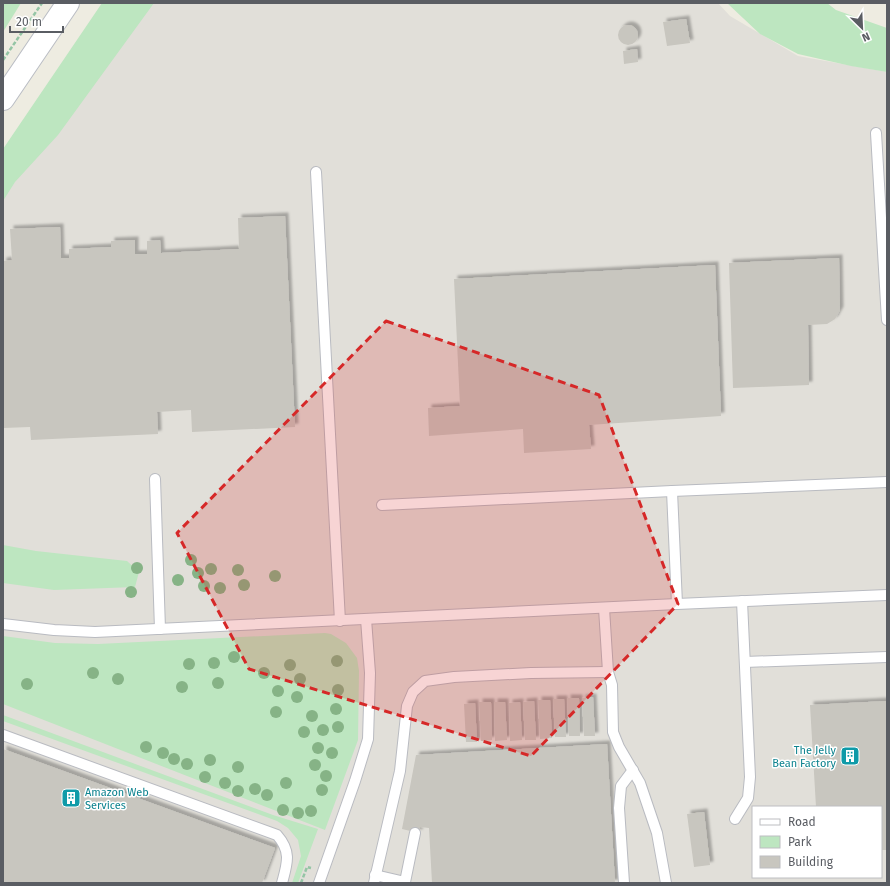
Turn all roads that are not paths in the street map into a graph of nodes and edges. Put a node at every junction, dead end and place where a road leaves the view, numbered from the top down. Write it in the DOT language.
graph roads {
  1 [pos="68,3"];
  2 [pos="3,99"];
  3 [pos="876,133"];
  4 [pos="316,172"];
  5 [pos="887,320"];
  6 [pos="154,479"];
  7 [pos="887,482"];
  8 [pos="672,490"];
  9 [pos="382,505"];
  10 [pos="887,595"];
  11 [pos="742,601"];
  12 [pos="677,604"];
  13 [pos="604,608"];
  14 [pos="366,619"];
  15 [pos="340,621"];
  16 [pos="3,624"];
  17 [pos="160,629"];
  18 [pos="887,657"];
  19 [pos="745,662"];
  20 [pos="608,672"];
  21 [pos="3,735"];
  22 [pos="633,770"];
  23 [pos="735,819"];
  24 [pos="416,833"];
  25 [pos="374,879"];
  26 [pos="282,883"];
  27 [pos="319,883"];
  28 [pos="624,883"];
  29 [pos="666,883"];
  1 -- 2 [label="main road"];
  3 -- 5 [label="lane"];
  4 -- 15 [label="lane"];
  6 -- 17 [label="lane"];
  7 -- 8 [label="lane"];
  8 -- 9 [label="lane"];
  8 -- 12 [label="lane"];
  10 -- 11 [label="lane"];
  11 -- 12 [label="lane"];
  11 -- 19 [label="lane"];
  12 -- 13 [label="lane"];
  13 -- 14 [label="lane"];
  13 -- 20 [label="lane"];
  14 -- 15 [label="lane"];
  14 -- 27 [label="lane"];
  15 -- 17 [label="lane"];
  16 -- 17 [label="lane"];
  18 -- 19 [label="lane"];
  19 -- 23 [label="lane"];
  20 -- 22 [label="lane"];
  20 -- 25 [label="lane"];
  21 -- 26 [label="lane"];
  22 -- 28 [label="lane"];
  22 -- 29 [label="lane"];
  24 -- 25 [label="lane"];
}
